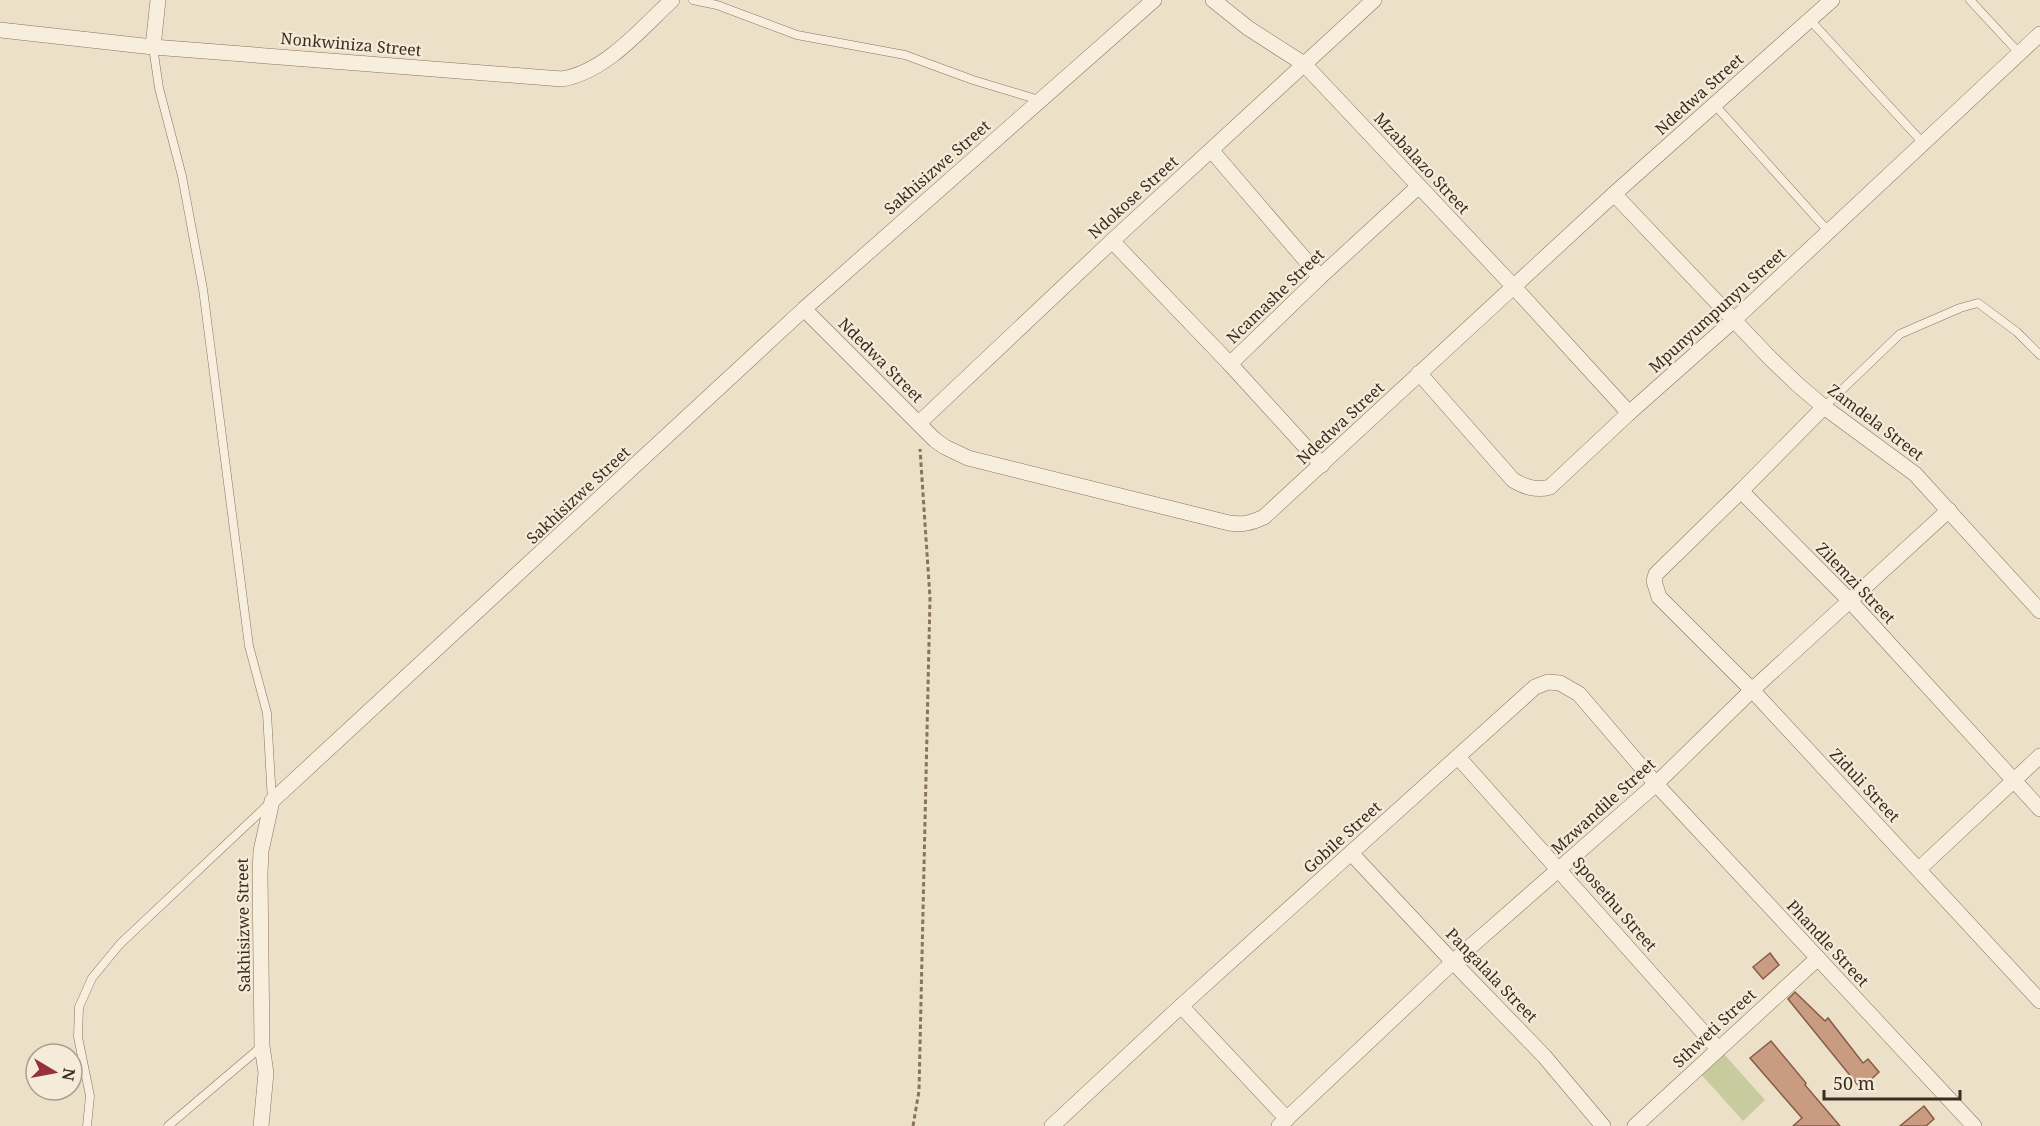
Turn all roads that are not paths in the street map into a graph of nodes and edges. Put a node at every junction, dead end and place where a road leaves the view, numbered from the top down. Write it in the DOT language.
graph roads {
  1 [pos="158,0"];
  2 [pos="672,0"];
  3 [pos="693,0"];
  4 [pos="1154,0"];
  5 [pos="1213,0"];
  6 [pos="1374,0"];
  7 [pos="1832,0"];
  8 [pos="1970,0"];
  9 [pos="1810,21"];
  10 [pos="0,30"];
  11 [pos="2040,34"];
  12 [pos="153,47"];
  13 [pos="2019,54"];
  14 [pos="1304,64"];
  15 [pos="1040,101"];
  16 [pos="1714,104"];
  17 [pos="1923,143"];
  18 [pos="1212,151"];
  19 [pos="1419,186"];
  20 [pos="1614,194"];
  21 [pos="1829,232"];
  22 [pos="1112,241"];
  23 [pos="1320,277"];
  24 [pos="1514,287"];
  25 [pos="804,309"];
  26 [pos="1734,320"];
  27 [pos="2040,356"];
  28 [pos="1230,364"];
  29 [pos="1419,373"];
  30 [pos="1824,407"];
  31 [pos="1629,412"];
  32 [pos="918,423"];
  33 [pos="1322,465"];
  34 [pos="1741,491"];
  35 [pos="1949,510"];
  36 [pos="1850,601"];
  37 [pos="2040,610"];
  38 [pos="1752,690"];
  39 [pos="2040,756"];
  40 [pos="1458,757"];
  41 [pos="2013,780"];
  42 [pos="1656,784"];
  43 [pos="272,801"];
  44 [pos="2040,809"];
  45 [pos="1351,852"];
  46 [pos="1559,868"];
  47 [pos="1919,869"];
  48 [pos="1818,958"];
  49 [pos="1453,962"];
  50 [pos="2040,1001"];
  51 [pos="1181,1006"];
  52 [pos="262,1046"];
  53 [pos="1718,1049"];
  54 [pos="1283,1122"];
  55 [pos="1966,1123"];
  56 [pos="87,1126"];
  57 [pos="168,1126"];
  58 [pos="261,1126"];
  59 [pos="1052,1126"];
  60 [pos="1603,1126"];
  61 [pos="1635,1126"];
  1 -- 12 [label="street"];
  2 -- 12 [label="street, Nonkwiniza Street"];
  3 -- 15 [label="lane"];
  4 -- 15 [label="street, Sakhisizwe Street"];
  5 -- 14 [label="street, Mzabalazo Street"];
  6 -- 14 [label="street, Ndokose Street"];
  7 -- 9 [label="street, Ndedwa Street"];
  8 -- 13 [label="lane"];
  9 -- 16 [label="street, Ndedwa Street"];
  9 -- 17 [label="lane"];
  10 -- 12 [label="street, Nonkwiniza Street"];
  11 -- 13 [label="street, Mpunyumpunyu Street"];
  12 -- 43 [label="lane"];
  13 -- 17 [label="street, Mpunyumpunyu Street"];
  14 -- 18 [label="street, Ndokose Street"];
  14 -- 19 [label="street, Mzabalazo Street"];
  15 -- 25 [label="street, Sakhisizwe Street"];
  16 -- 20 [label="street, Ndedwa Street"];
  16 -- 21 [label="lane"];
  17 -- 21 [label="street, Mpunyumpunyu Street"];
  18 -- 22 [label="street, Ndokose Street"];
  18 -- 23 [label="street"];
  19 -- 23 [label="street, Ncamashe Street"];
  19 -- 24 [label="street, Mzabalazo Street"];
  20 -- 24 [label="street, Ndedwa Street"];
  20 -- 26 [label="street, Zamdela Street"];
  21 -- 26 [label="street, Mpunyumpunyu Street"];
  22 -- 28 [label="street"];
  22 -- 32 [label="street, Ndokose Street"];
  23 -- 28 [label="street, Ncamashe Street"];
  24 -- 29 [label="street, Ndedwa Street"];
  24 -- 31 [label="street, Mzabalazo Street"];
  25 -- 32 [label="street, Ndedwa Street"];
  25 -- 43 [label="street, Sakhisizwe Street"];
  26 -- 30 [label="street, Zamdela Street"];
  26 -- 31 [label="street, Mpunyumpunyu Street"];
  27 -- 30 [label="lane"];
  28 -- 33 [label="street, Ncamashe Street"];
  29 -- 31 [label="street, Mpunyumpunyu Street"];
  29 -- 33 [label="street, Ndedwa Street"];
  30 -- 34 [label="street"];
  30 -- 35 [label="street, Zamdela Street"];
  32 -- 33 [label="street, Ndedwa Street"];
  34 -- 36 [label="street, Zilemzi Street"];
  34 -- 38 [label="street, Ziduli Street"];
  35 -- 36 [label="street, Mzwandile Street"];
  35 -- 37 [label="street, Zamdela Street"];
  36 -- 38 [label="street, Mzwandile Street"];
  36 -- 41 [label="street, Zilemzi Street"];
  38 -- 42 [label="street, Mzwandile Street"];
  38 -- 47 [label="street, Ziduli Street"];
  39 -- 41 [label="street"];
  40 -- 42 [label="street, Gobile Street"];
  40 -- 45 [label="street, Gobile Street"];
  40 -- 46 [label="street, Sposethu Street"];
  41 -- 44 [label="street, Zilemzi Street"];
  41 -- 47 [label="street"];
  42 -- 46 [label="street, Mzwandile Street"];
  42 -- 48 [label="street, Phandle Street"];
  43 -- 52 [label="street, Sakhisizwe Street"];
  43 -- 56 [label="lane"];
  45 -- 49 [label="street, Pangalala Street"];
  45 -- 51 [label="street, Gobile Street"];
  46 -- 49 [label="street, Mzwandile Street"];
  46 -- 53 [label="street, Sposethu Street"];
  47 -- 50 [label="street, Ziduli Street"];
  48 -- 53 [label="street, Sthweti Street"];
  48 -- 55 [label="street, Phandle Street"];
  49 -- 54 [label="street, Mzwandile Street"];
  49 -- 60 [label="street, Pangalala Street"];
  51 -- 54 [label="street"];
  51 -- 59 [label="street, Gobile Street"];
  52 -- 57 [label="lane"];
  52 -- 58 [label="street, Sakhisizwe Street"];
  53 -- 61 [label="street, Sthweti Street"];
}
